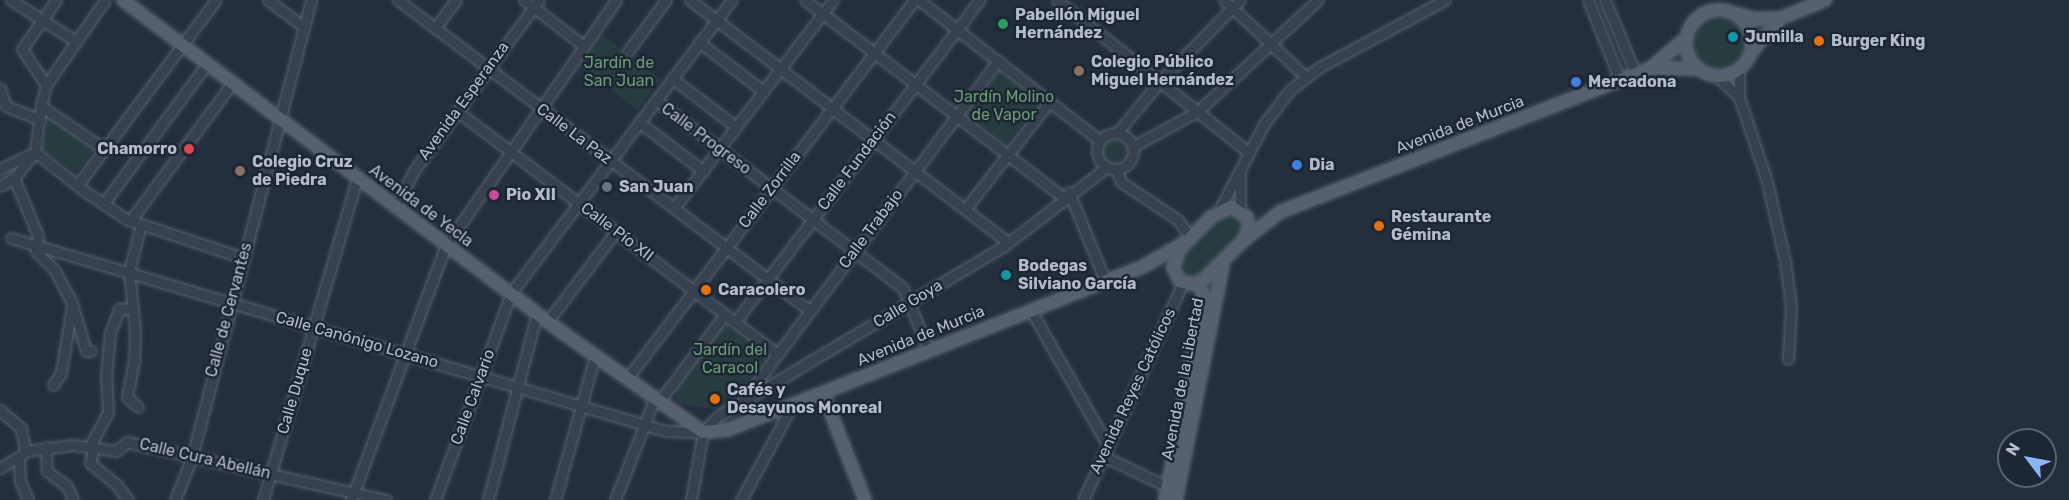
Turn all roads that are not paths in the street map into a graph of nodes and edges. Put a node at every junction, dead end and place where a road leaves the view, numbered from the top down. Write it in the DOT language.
graph roads {
  1 [pos="11,0"];
  2 [pos="56,0"];
  3 [pos="105,0"];
  4 [pos="123,0"];
  5 [pos="216,0"];
  6 [pos="268,0"];
  7 [pos="311,0"];
  8 [pos="398,0"];
  9 [pos="456,0"];
  10 [pos="524,0"];
  11 [pos="616,0"];
  12 [pos="666,0"];
  13 [pos="690,0"];
  14 [pos="732,0"];
  15 [pos="805,0"];
  16 [pos="832,0"];
  17 [pos="914,0"];
  18 [pos="919,0"];
  19 [pos="979,0"];
  20 [pos="1058,0"];
  21 [pos="1224,0"];
  22 [pos="1240,0"];
  23 [pos="1318,0"];
  24 [pos="1423,0"];
  25 [pos="1445,0"];
  26 [pos="1588,0"];
  27 [pos="1605,0"];
  28 [pos="1700,0"];
  29 [pos="1717,0"];
  30 [pos="1825,0"];
  31 [pos="536,4"];
  32 [pos="1430,8"];
  33 [pos="1231,9"];
  34 [pos="1732,12"];
  35 [pos="822,13"];
  36 [pos="1696,18"];
  37 [pos="1781,18"];
  38 [pos="42,19"];
  39 [pos="716,21"];
  40 [pos="304,27"];
  41 [pos="435,28"];
  42 [pos="957,29"];
  43 [pos="1686,38"];
  44 [pos="77,42"];
  45 [pos="699,42"];
  46 [pos="1269,44"];
  47 [pos="182,45"];
  48 [pos="584,46"];
  49 [pos="628,51"];
  50 [pos="874,52"];
  51 [pos="1750,54"];
  52 [pos="998,61"];
  53 [pos="207,63"];
  54 [pos="1651,68"];
  55 [pos="487,69"];
  56 [pos="780,69"];
  57 [pos="1698,69"];
  58 [pos="1739,69"];
  59 [pos="1636,75"];
  60 [pos="1306,76"];
  61 [pos="1718,77"];
  62 [pos="672,78"];
  63 [pos="1620,80"];
  64 [pos="1160,81"];
  65 [pos="232,83"];
  66 [pos="915,84"];
  67 [pos="46,85"];
  68 [pos="0,88"];
  69 [pos="763,92"];
  70 [pos="1739,97"];
  71 [pos="656,100"];
  72 [pos="1049,102"];
  73 [pos="42,106"];
  74 [pos="832,108"];
  75 [pos="540,109"];
  76 [pos="457,111"];
  77 [pos="1198,111"];
  78 [pos="957,116"];
  79 [pos="280,119"];
  80 [pos="40,120"];
  81 [pos="639,122"];
  82 [pos="736,127"];
  83 [pos="1117,133"];
  84 [pos="873,140"];
  85 [pos="1100,141"];
  86 [pos="1132,147"];
  87 [pos="104,149"];
  88 [pos="719,150"];
  89 [pos="35,152"];
  90 [pos="512,152"];
  91 [pos="1248,152"];
  92 [pos="1008,154"];
  93 [pos="609,160"];
  94 [pos="1241,166"];
  95 [pos="1111,168"];
  96 [pos="0,169"];
  97 [pos="703,171"];
  98 [pos="916,171"];
  99 [pos="14,178"];
  100 [pos="357,178"];
  101 [pos="79,183"];
  102 [pos="0,186"];
  103 [pos="771,188"];
  104 [pos="1066,195"];
  105 [pos="577,202"];
  106 [pos="104,204"];
  107 [pos="396,206"];
  108 [pos="674,208"];
  109 [pos="966,208"];
  110 [pos="1242,211"];
  111 [pos="1218,212"];
  112 [pos="1280,212"];
  113 [pos="812,219"];
  114 [pos="130,221"];
  115 [pos="141,224"];
  116 [pos="616,231"];
  117 [pos="11,238"];
  118 [pos="1187,240"];
  119 [pos="1244,241"];
  120 [pos="1008,242"];
  121 [pos="38,244"];
  122 [pos="446,245"];
  123 [pos="726,248"];
  124 [pos="854,251"];
  125 [pos="243,258"];
  126 [pos="1146,265"];
  127 [pos="1223,265"];
  128 [pos="129,272"];
  129 [pos="1179,278"];
  130 [pos="768,279"];
  131 [pos="1105,280"];
  132 [pos="1199,283"];
  133 [pos="694,291"];
  134 [pos="511,293"];
  135 [pos="72,303"];
  136 [pos="231,304"];
  137 [pos="909,304"];
  138 [pos="132,308"];
  139 [pos="1030,309"];
  140 [pos="809,310"];
  141 [pos="725,315"];
  142 [pos="542,317"];
  143 [pos="735,322"];
  144 [pos="314,328"];
  145 [pos="91,351"];
  146 [pos="929,351"];
  147 [pos="776,352"];
  148 [pos="404,353"];
  149 [pos="595,356"];
  150 [pos="1788,359"];
  151 [pos="481,376"];
  152 [pos="626,380"];
  153 [pos="53,385"];
  154 [pos="517,387"];
  155 [pos="823,393"];
  156 [pos="745,398"];
  157 [pos="656,402"];
  158 [pos="793,404"];
  159 [pos="580,405"];
  160 [pos="138,407"];
  161 [pos="0,410"];
  162 [pos="644,424"];
  163 [pos="704,432"];
  164 [pos="1108,446"];
  165 [pos="46,447"];
  166 [pos="92,447"];
  167 [pos="22,455"];
  168 [pos="1103,456"];
  169 [pos="192,457"];
  170 [pos="0,468"];
  171 [pos="271,474"];
  172 [pos="1168,486"];
  173 [pos="352,496"];
  174 [pos="28,500"];
  175 [pos="73,500"];
  176 [pos="128,500"];
  177 [pos="174,500"];
  178 [pos="263,500"];
  179 [pos="387,500"];
  180 [pos="435,500"];
  181 [pos="488,500"];
  182 [pos="555,500"];
  183 [pos="615,500"];
  184 [pos="691,500"];
  185 [pos="741,500"];
  186 [pos="865,500"];
  187 [pos="1083,500"];
  188 [pos="1165,500"];
  189 [pos="1176,500"];
  1 -- 38 [label="street"];
  2 -- 38 [label="street"];
  3 -- 44 [label="street"];
  4 -- 47 [label="main road, Avenida de Yecla"];
  5 -- 47 [label="street"];
  6 -- 40 [label="street"];
  7 -- 40 [label="street, Calle de Cervantes"];
  8 -- 41 [label="street, Calle La Paz"];
  9 -- 41 [label="street"];
  10 -- 31 [label="street"];
  11 -- 48 [label="street"];
  12 -- 49 [label="street"];
  13 -- 39 [label="street"];
  14 -- 39 [label="street, Calle Calvario"];
  15 -- 35 [label="street"];
  16 -- 35 [label="street"];
  17 -- 50 [label="street, Calle Zorrilla"];
  18 -- 42 [label="street"];
  19 -- 42 [label="street, Calle Fundación"];
  20 -- 64 [label="street"];
  21 -- 33 [label="street"];
  22 -- 33 [label="street"];
  23 -- 46 [label="street"];
  24 -- 32 [label="street"];
  25 -- 32 [label="street"];
  26 -- 63 [label="street"];
  27 -- 59 [label="street"];
  28 -- 36 [label="main road"];
  29 -- 34 [label="main road"];
  30 -- 37 [label="main road"];
  31 -- 48 [label="street"];
  31 -- 55 [label="street, Avenida Esperanza"];
  32 -- 60 [label="street"];
  33 -- 46 [label="street"];
  33 -- 64 [label="street"];
  34 -- 36 [label="main road"];
  34 -- 37 [label="main road"];
  34 -- 51 [label="main road"];
  35 -- 50 [label="street"];
  35 -- 56 [label="street"];
  36 -- 43 [label="main road"];
  37 -- 51 [label="main road"];
  38 -- 44 [label="street"];
  38 -- 67 [label="street"];
  39 -- 45 [label="street, Calle Calvario"];
  39 -- 56 [label="street"];
  40 -- 79 [label="street, Calle de Cervantes"];
  41 -- 55 [label="street, Calle La Paz"];
  42 -- 52 [label="street"];
  42 -- 66 [label="street, Calle Fundación"];
  43 -- 54 [label="main road, Avenida de Murcia"];
  43 -- 57 [label="main road"];
  44 -- 67 [label="street"];
  45 -- 62 [label="street, Calle Calvario"];
  45 -- 69 [label="street"];
  46 -- 60 [label="street"];
  46 -- 77 [label="street"];
  47 -- 53 [label="main road, Avenida de Yecla"];
  47 -- 87 [label="street"];
  48 -- 75 [label="street"];
  50 -- 66 [label="street"];
  50 -- 74 [label="street, Calle Zorrilla"];
  51 -- 58 [label="main road"];
  52 -- 72 [label="street"];
  52 -- 78 [label="street, Calle Trabajo"];
  53 -- 65 [label="main road, Avenida de Yecla"];
  53 -- 106 [label="street"];
  54 -- 57 [label="main road, Avenida de Murcia"];
  54 -- 59 [label="main road, Avenida de Murcia"];
  55 -- 75 [label="street, Calle La Paz"];
  55 -- 76 [label="street, Avenida Esperanza"];
  56 -- 69 [label="street"];
  56 -- 74 [label="street"];
  57 -- 61 [label="main road"];
  58 -- 61 [label="main road"];
  58 -- 70 [label="street"];
  59 -- 63 [label="main road, Avenida de Murcia"];
  60 -- 91 [label="street"];
  61 -- 70 [label="street"];
  62 -- 71 [label="street, Calle Calvario"];
  62 -- 82 [label="street"];
  63 -- 112 [label="main road, Avenida de Murcia"];
  64 -- 77 [label="street"];
  64 -- 83 [label="street"];
  65 -- 79 [label="main road, Avenida de Yecla"];
  65 -- 114 [label="street"];
  66 -- 78 [label="street"];
  66 -- 84 [label="street, Calle Fundación"];
  67 -- 73 [label="street"];
  68 -- 80 [label="street"];
  69 -- 82 [label="street"];
  70 -- 150 [label="street"];
  71 -- 81 [label="street, Calle Calvario"];
  71 -- 88 [label="street, Calle Progreso"];
  72 -- 85 [label="street"];
  72 -- 92 [label="street"];
  73 -- 80 [label="street"];
  73 -- 87 [label="street"];
  74 -- 84 [label="street"];
  74 -- 103 [label="street, Calle Zorrilla"];
  75 -- 90 [label="street"];
  75 -- 93 [label="street, Calle La Paz"];
  76 -- 90 [label="street, Calle Pío XII"];
  76 -- 107 [label="street, Avenida Esperanza"];
  77 -- 86 [label="street"];
  77 -- 91 [label="street"];
  78 -- 92 [label="street"];
  78 -- 98 [label="street, Calle Trabajo"];
  79 -- 100 [label="main road, Avenida de Yecla"];
  79 -- 125 [label="street, Calle de Cervantes"];
  80 -- 89 [label="street"];
  81 -- 93 [label="street, Calle Calvario"];
  81 -- 97 [label="street"];
  82 -- 88 [label="street"];
  83 -- 85 [label="street"];
  83 -- 86 [label="street"];
  84 -- 98 [label="street"];
  84 -- 113 [label="street, Calle Fundación"];
  85 -- 95 [label="street"];
  86 -- 95 [label="street"];
  87 -- 101 [label="street"];
  88 -- 97 [label="street"];
  88 -- 103 [label="street, Calle Progreso"];
  89 -- 96 [label="street"];
  89 -- 99 [label="street"];
  89 -- 101 [label="street"];
  90 -- 105 [label="street, Calle Pío XII"];
  90 -- 122 [label="street"];
  91 -- 94 [label="street"];
  92 -- 104 [label="street"];
  92 -- 109 [label="street"];
  93 -- 105 [label="street, Calle Calvario"];
  93 -- 108 [label="street, Calle La Paz"];
  94 -- 110 [label="street"];
  94 -- 111 [label="street"];
  95 -- 104 [label="street, Calle Goya"];
  95 -- 118 [label="street"];
  97 -- 108 [label="street"];
  98 -- 109 [label="street"];
  98 -- 124 [label="street, Calle Trabajo"];
  99 -- 102 [label="street"];
  99 -- 121 [label="street"];
  100 -- 107 [label="main road, Avenida de Yecla"];
  100 -- 144 [label="street, Calle Duque"];
  101 -- 106 [label="street"];
  103 -- 113 [label="street, Calle Progreso"];
  103 -- 123 [label="street, Calle Zorrilla"];
  104 -- 120 [label="street, Calle Goya"];
  104 -- 131 [label="street"];
  105 -- 116 [label="street, Calle Pío XII"];
  105 -- 134 [label="street, Calle Calvario"];
  106 -- 114 [label="street"];
  107 -- 122 [label="main road, Avenida de Yecla"];
  108 -- 123 [label="street, Calle La Paz"];
  109 -- 120 [label="street"];
  110 -- 111 [label="main road"];
  110 -- 112 [label="main road"];
  110 -- 119 [label="main road"];
  111 -- 118 [label="main road, Avenida de Murcia"];
  112 -- 119 [label="main road"];
  113 -- 124 [label="street, Calle Progreso"];
  113 -- 130 [label="street, Calle Fundación"];
  114 -- 115 [label="street"];
  115 -- 125 [label="street"];
  115 -- 128 [label="street"];
  116 -- 133 [label="street, Calle Pío XII"];
  116 -- 142 [label="street"];
  117 -- 121 [label="street, Calle Canónigo Lozano"];
  118 -- 126 [label="main road, Avenida de Murcia"];
  118 -- 129 [label="main road"];
  119 -- 127 [label="main road"];
  120 -- 137 [label="street, Calle Goya"];
  121 -- 128 [label="street, Calle Canónigo Lozano"];
  121 -- 135 [label="street"];
  122 -- 134 [label="main road, Avenida de Yecla"];
  122 -- 148 [label="street"];
  123 -- 130 [label="street, Calle La Paz"];
  123 -- 133 [label="street, Calle Zorrilla"];
  124 -- 137 [label="street, Calle Progreso"];
  124 -- 140 [label="street, Calle Trabajo"];
  125 -- 136 [label="street, Calle de Cervantes"];
  126 -- 129 [label="main road"];
  126 -- 131 [label="main road, Avenida de Murcia"];
  127 -- 132 [label="main road"];
  127 -- 189 [label="main road, Avenida de la Libertad"];
  128 -- 136 [label="street, Calle Canónigo Lozano"];
  128 -- 138 [label="street"];
  129 -- 132 [label="main road"];
  129 -- 164 [label="street, Avenida Reyes Católicos"];
  130 -- 140 [label="street, Calle La Paz"];
  130 -- 143 [label="street, Calle Fundación"];
  131 -- 139 [label="main road, Avenida de Murcia"];
  132 -- 172 [label="main road"];
  133 -- 141 [label="street, Calle Pío XII"];
  133 -- 152 [label="street, Calle Zorrilla"];
  134 -- 142 [label="main road, Avenida de Yecla"];
  134 -- 151 [label="street, Calle Calvario"];
  135 -- 145 [label="street"];
  135 -- 153 [label="street"];
  136 -- 144 [label="street, Calle Canónigo Lozano"];
  136 -- 169 [label="street, Calle de Cervantes"];
  137 -- 146 [label="street, Calle Progreso"];
  137 -- 156 [label="street, Calle Goya"];
  138 -- 160 [label="street"];
  138 -- 166 [label="street"];
  139 -- 146 [label="main road, Avenida de Murcia"];
  139 -- 164 [label="street"];
  140 -- 147 [label="street, Calle Trabajo"];
  141 -- 143 [label="street, Calle Pío XII"];
  141 -- 157 [label="street"];
  142 -- 149 [label="main road, Avenida de Yecla"];
  142 -- 154 [label="street"];
  143 -- 147 [label="street, Calle Pío XII"];
  144 -- 148 [label="street, Calle Canónigo Lozano"];
  144 -- 171 [label="street, Calle Duque"];
  146 -- 155 [label="main road, Avenida de Murcia"];
  147 -- 156 [label="street, Calle Trabajo"];
  148 -- 151 [label="street, Calle Canónigo Lozano"];
  148 -- 173 [label="street"];
  149 -- 152 [label="main road, Avenida de Yecla"];
  149 -- 159 [label="street"];
  151 -- 154 [label="street, Calle Canónigo Lozano"];
  151 -- 180 [label="street, Calle Calvario"];
  152 -- 157 [label="main road, Avenida de Yecla"];
  154 -- 159 [label="street, Calle Canónigo Lozano"];
  154 -- 181 [label="street"];
  155 -- 158 [label="main road, Avenida de Murcia"];
  155 -- 186 [label="main road"];
  156 -- 163 [label="street, Calle Goya"];
  157 -- 162 [label="street"];
  157 -- 163 [label="main road, Avenida de Yecla"];
  158 -- 163 [label="main road, Avenida de Murcia"];
  158 -- 185 [label="street"];
  159 -- 162 [label="street, Calle Canónigo Lozano"];
  159 -- 182 [label="street"];
  161 -- 167 [label="street"];
  162 -- 163 [label="street, Calle Canónigo Lozano"];
  162 -- 183 [label="street"];
  163 -- 184 [label="street"];
  164 -- 168 [label="street, Avenida Reyes Católicos"];
  165 -- 166 [label="street, Calle Cura Abellán"];
  165 -- 167 [label="street, Calle Cura Abellán"];
  165 -- 175 [label="street"];
  166 -- 169 [label="street, Calle Cura Abellán"];
  166 -- 176 [label="street"];
  167 -- 170 [label="street, Calle Cura Abellán"];
  167 -- 174 [label="street"];
  168 -- 172 [label="street"];
  168 -- 187 [label="street, Avenida Reyes Católicos"];
  169 -- 171 [label="street, Calle Cura Abellán"];
  169 -- 177 [label="street, Calle de Cervantes"];
  171 -- 173 [label="street, Calle Cura Abellán"];
  171 -- 178 [label="street, Calle Duque"];
  172 -- 188 [label="main road"];
  173 -- 179 [label="street, Calle Cura Abellán"];
}
